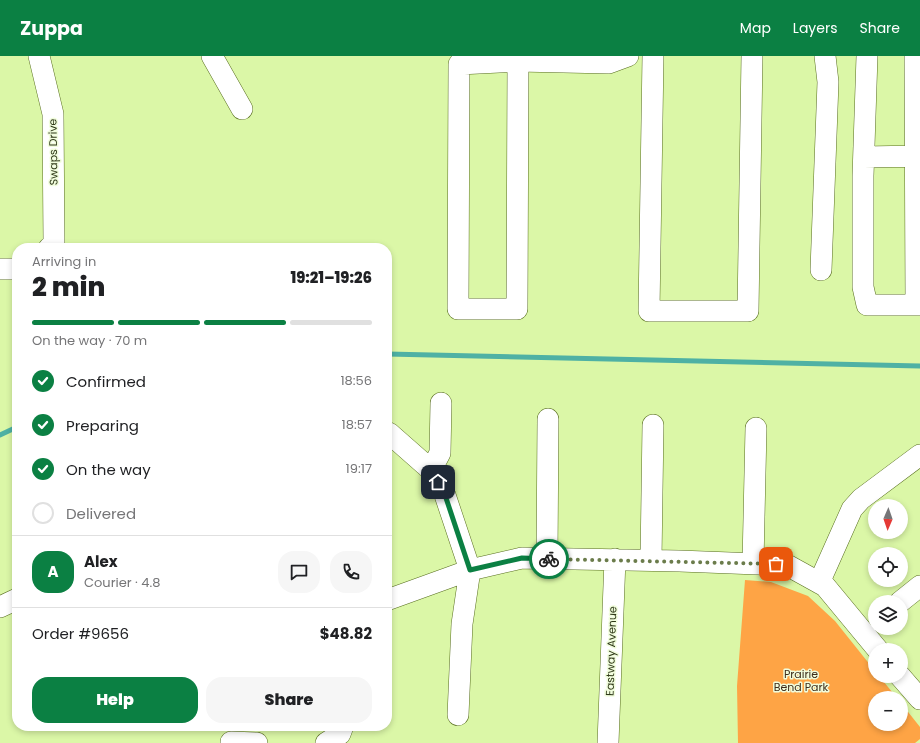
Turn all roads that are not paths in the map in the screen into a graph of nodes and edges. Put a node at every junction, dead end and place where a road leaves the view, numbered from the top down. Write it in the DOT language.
graph roads {
  1 [pos="39,56"];
  2 [pos="212,56"];
  3 [pos="628,56"];
  4 [pos="653,56"];
  5 [pos="752,56"];
  6 [pos="825,56"];
  7 [pos="867,56"];
  8 [pos="916,56"];
  9 [pos="518,61"];
  10 [pos="242,109"];
  11 [pos="917,156"];
  12 [pos="864,157"];
  13 [pos="54,243"];
  14 [pos="0,269"];
  15 [pos="12,269"];
  16 [pos="821,270"];
  17 [pos="918,305"];
  18 [pos="441,403"];
  19 [pos="548,419"];
  20 [pos="653,425"];
  21 [pos="756,428"];
  22 [pos="392,435"];
  23 [pos="920,456"];
  24 [pos="431,470"];
  25 [pos="547,558"];
  26 [pos="615,559"];
  27 [pos="651,560"];
  28 [pos="753,563"];
  29 [pos="470,570"];
  30 [pos="819,583"];
  31 [pos="920,586"];
  32 [pos="392,595"];
  33 [pos="908,596"];
  34 [pos="12,601"];
  35 [pos="0,607"];
  36 [pos="868,626"];
  37 [pos="906,683"];
  38 [pos="920,699"];
  39 [pos="458,715"];
  40 [pos="341,731"];
  41 [pos="231,742"];
  42 [pos="257,743"];
  43 [pos="326,743"];
  44 [pos="608,743"];
  1 -- 13 [label="street, Swaps Drive"];
  2 -- 10 [label="street"];
  3 -- 9 [label="street"];
  4 -- 5 [label="street"];
  6 -- 16 [label="street"];
  7 -- 12 [label="street"];
  8 -- 11 [label="street"];
  9 -- 9 [label="street"];
  11 -- 12 [label="street"];
  11 -- 17 [label="street"];
  12 -- 17 [label="street"];
  14 -- 15 [label="street"];
  18 -- 24 [label="street"];
  19 -- 25 [label="street"];
  20 -- 27 [label="street"];
  21 -- 28 [label="street"];
  22 -- 24 [label="street"];
  23 -- 30 [label="street"];
  24 -- 29 [label="street"];
  25 -- 26 [label="street"];
  25 -- 29 [label="street"];
  26 -- 27 [label="street"];
  26 -- 44 [label="street, Eastway Avenue"];
  27 -- 28 [label="street"];
  28 -- 30 [label="street"];
  29 -- 32 [label="street"];
  29 -- 39 [label="street"];
  30 -- 36 [label="street"];
  31 -- 33 [label="street"];
  34 -- 35 [label="street"];
  37 -- 38 [label="street"];
  40 -- 43 [label="street"];
  41 -- 42 [label="street"];
}
